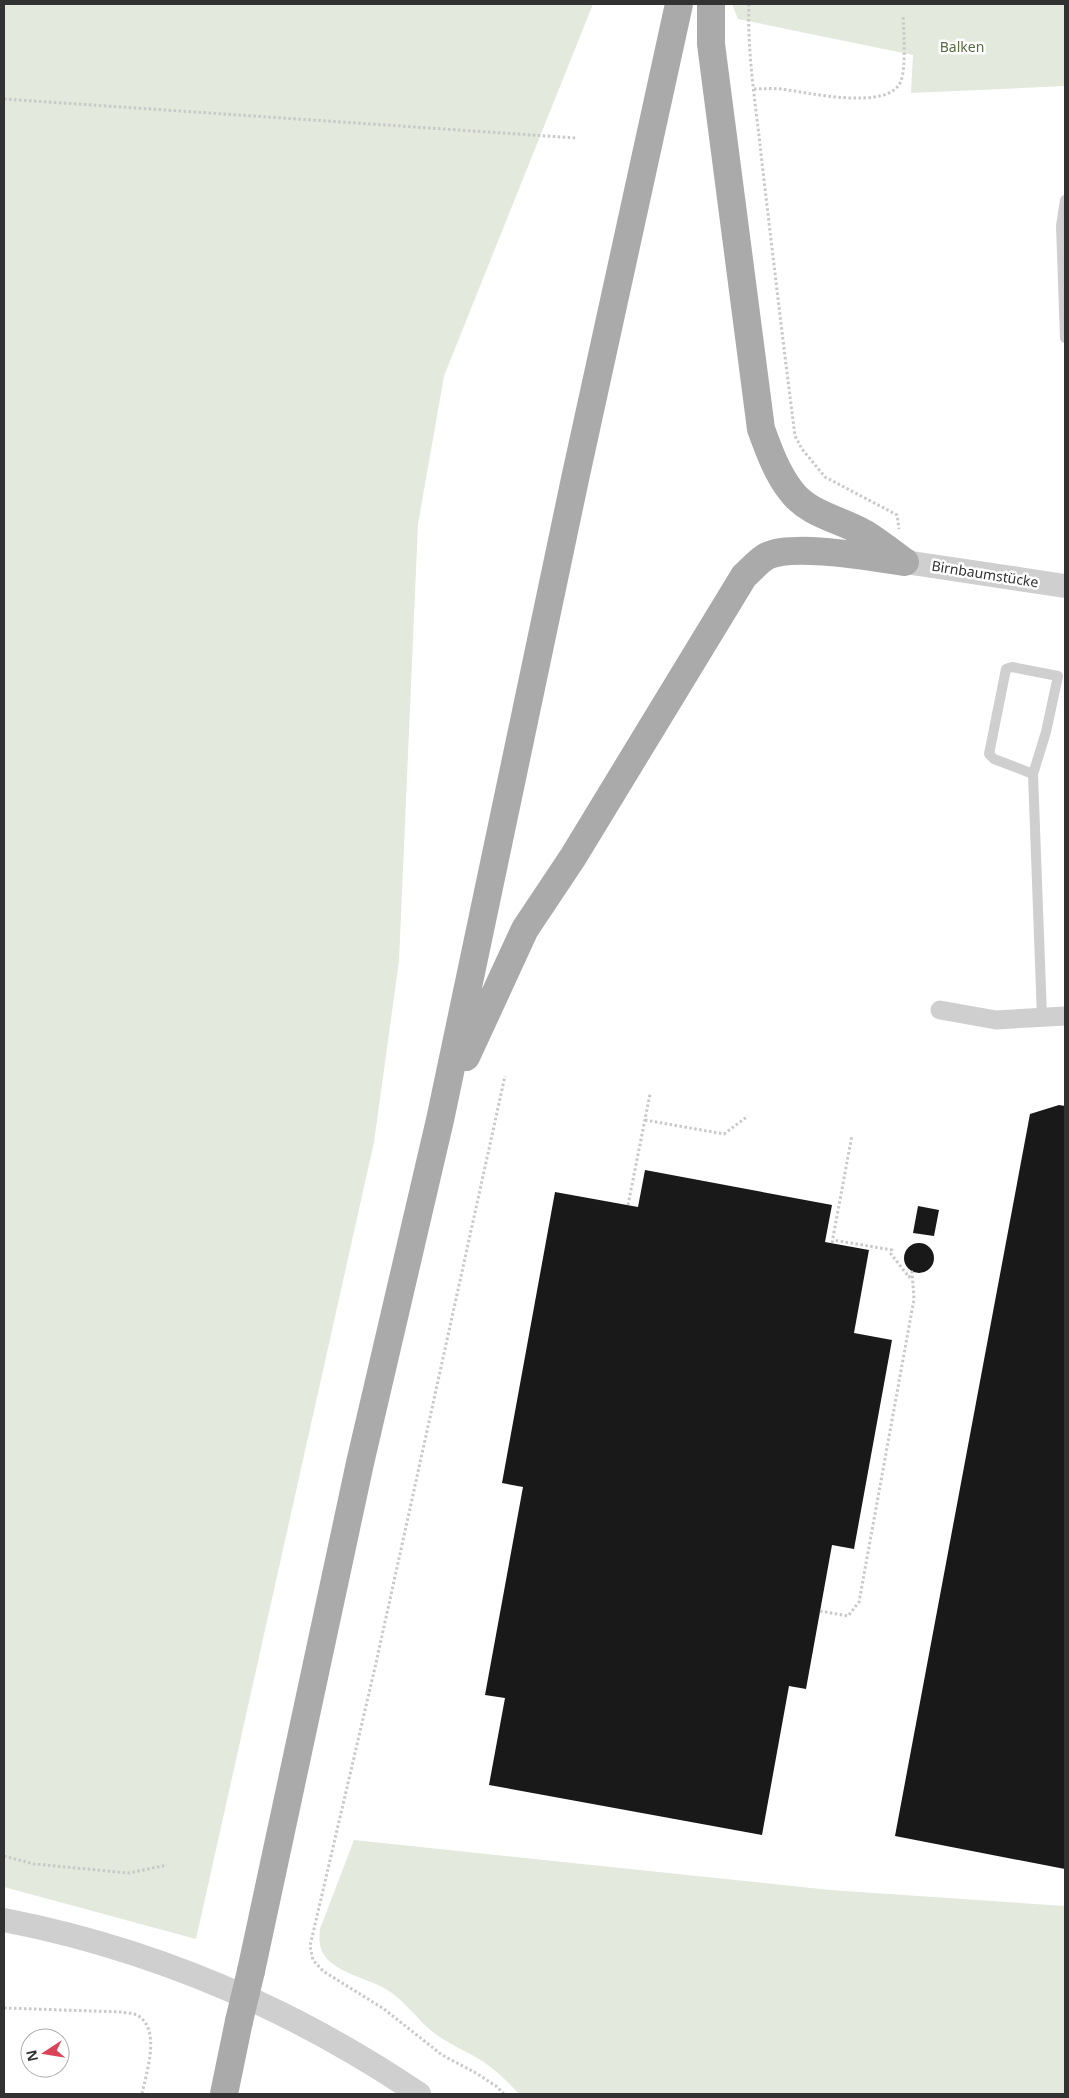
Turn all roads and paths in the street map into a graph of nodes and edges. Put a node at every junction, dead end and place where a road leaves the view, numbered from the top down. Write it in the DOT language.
graph roads {
  1 [pos="679,4"];
  2 [pos="711,4"];
  3 [pos="749,4"];
  4 [pos="903,16"];
  5 [pos="754,89"];
  6 [pos="4,99"];
  7 [pos="576,138"];
  8 [pos="1065,200"];
  9 [pos="1065,338"];
  10 [pos="905,562"];
  11 [pos="1065,586"];
  12 [pos="1033,774"];
  13 [pos="940,1010"];
  14 [pos="1065,1016"];
  15 [pos="1042,1017"];
  16 [pos="504,1076"];
  17 [pos="650,1094"];
  18 [pos="748,1116"];
  19 [pos="440,1120"];
  20 [pos="644,1120"];
  21 [pos="852,1135"];
  22 [pos="628,1205"];
  23 [pos="820,1611"];
  24 [pos="4,1856"];
  25 [pos="167,1865"];
  26 [pos="4,1920"];
  27 [pos="4,2008"];
  28 [pos="142,2094"];
  29 [pos="224,2094"];
  30 [pos="418,2094"];
  31 [pos="504,2094"];
  1 -- 19 [label="main road"];
  2 -- 10 [label="main road"];
  3 -- 5 [label="path"];
  4 -- 5 [label="path"];
  5 -- 10 [label="path"];
  6 -- 7 [label="path"];
  8 -- 9 [label="lane"];
  10 -- 11 [label="street, Birnbaumstücke"];
  10 -- 19 [label="main road"];
  12 -- 12 [label="lane"];
  12 -- 15 [label="lane"];
  13 -- 15 [label="street"];
  14 -- 15 [label="street"];
  16 -- 31 [label="path"];
  17 -- 20 [label="path"];
  18 -- 20 [label="path"];
  19 -- 29 [label="main road, bridge"];
  20 -- 22 [label="path"];
  21 -- 23 [label="path"];
  24 -- 25 [label="path"];
  26 -- 30 [label="street"];
  27 -- 28 [label="path"];
}
